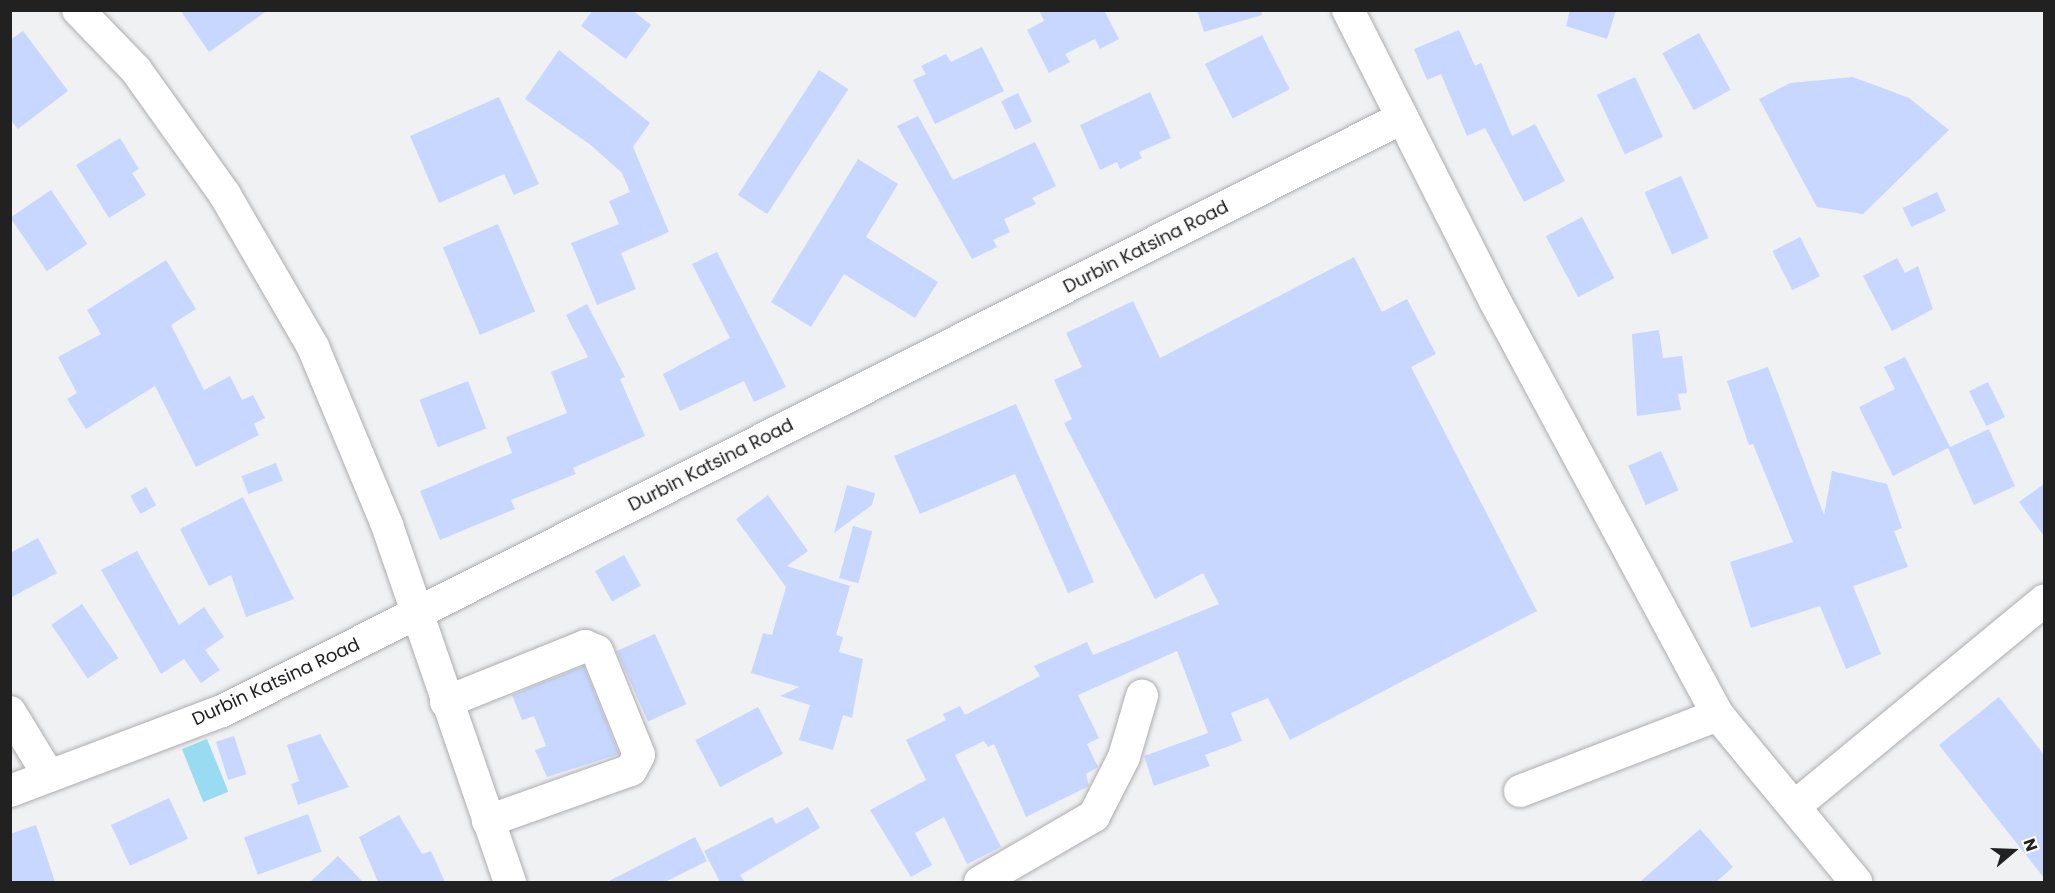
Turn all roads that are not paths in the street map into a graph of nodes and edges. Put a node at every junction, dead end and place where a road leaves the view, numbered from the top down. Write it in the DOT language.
graph roads {
  1 [pos="78,10"];
  2 [pos="1348,10"];
  3 [pos="1402,118"];
  4 [pos="2044,601"];
  5 [pos="415,614"];
  6 [pos="1142,696"];
  7 [pos="446,702"];
  8 [pos="10,712"];
  9 [pos="1718,715"];
  10 [pos="49,776"];
  11 [pos="10,790"];
  12 [pos="1520,791"];
  13 [pos="1795,806"];
  14 [pos="488,821"];
  15 [pos="510,882"];
  16 [pos="980,882"];
  17 [pos="1856,882"];
  1 -- 5 [label="street"];
  2 -- 3 [label="street"];
  3 -- 5 [label="street, Durbin Katsina Road"];
  3 -- 9 [label="street"];
  4 -- 13 [label="street"];
  5 -- 7 [label="street"];
  5 -- 10 [label="street, Durbin Katsina Road"];
  6 -- 16 [label="street"];
  7 -- 14 [label="street"];
  7 -- 14 [label="street"];
  8 -- 10 [label="street"];
  9 -- 12 [label="street"];
  9 -- 13 [label="street"];
  10 -- 11 [label="street, Durbin Katsina Road"];
  13 -- 17 [label="street"];
  14 -- 15 [label="street"];
}
